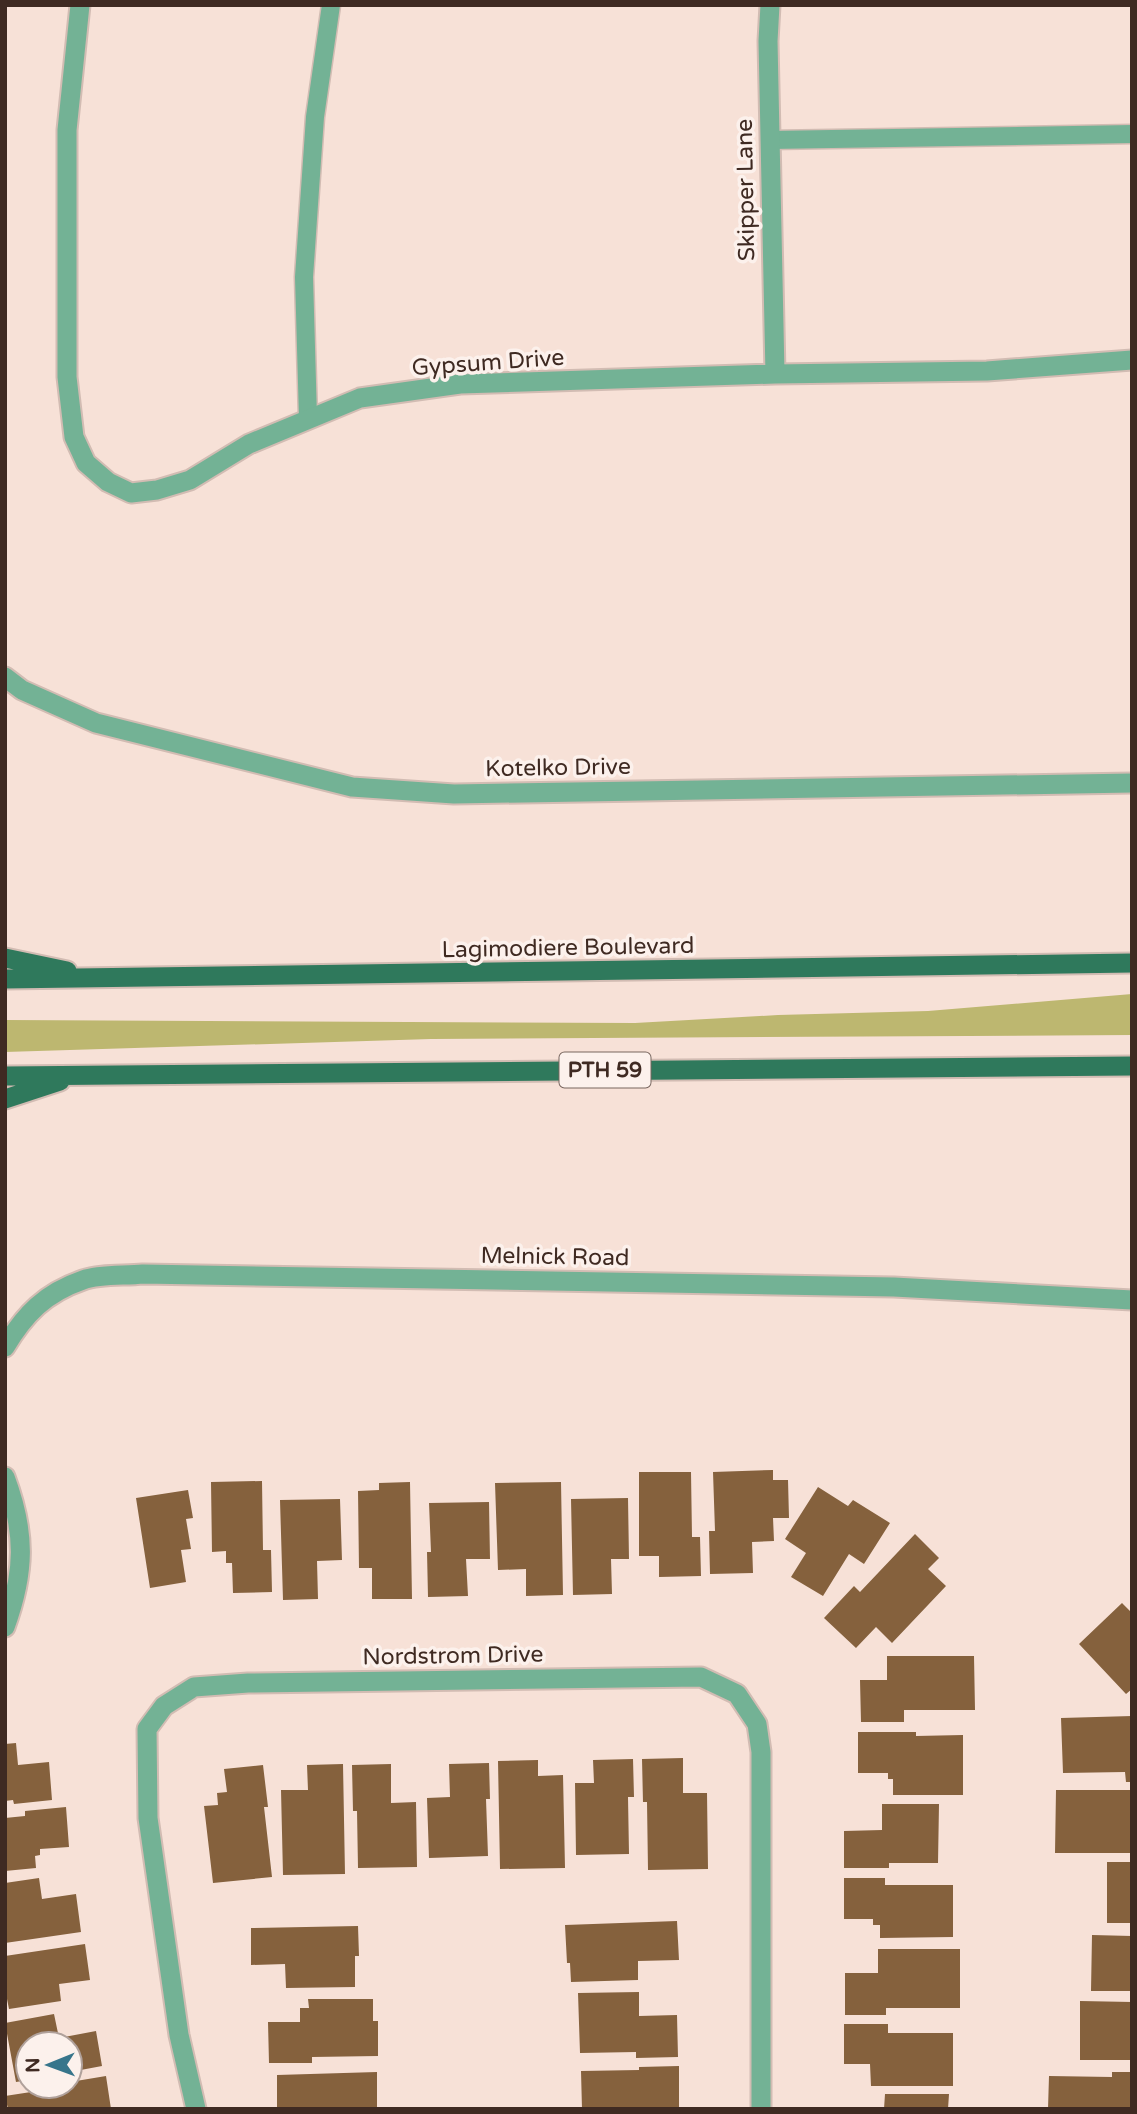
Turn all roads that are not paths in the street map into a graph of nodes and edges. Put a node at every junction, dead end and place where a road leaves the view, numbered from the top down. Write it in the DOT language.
graph roads {
  1 [pos="80,5"];
  2 [pos="331,5"];
  3 [pos="770,5"];
  4 [pos="1132,134"];
  5 [pos="770,140"];
  6 [pos="1132,360"];
  7 [pos="775,374"];
  8 [pos="308,418"];
  9 [pos="5,677"];
  10 [pos="1132,783"];
  11 [pos="5,958"];
  12 [pos="1132,963"];
  13 [pos="5,979"];
  14 [pos="103,979"];
  15 [pos="1132,1066"];
  16 [pos="78,1075"];
  17 [pos="5,1076"];
  18 [pos="5,1099"];
  19 [pos="1132,1300"];
  20 [pos="5,1347"];
  21 [pos="5,1477"];
  22 [pos="5,1628"];
  23 [pos="196,2109"];
  24 [pos="761,2109"];
  1 -- 8 [label="street, Gypsum Drive"];
  2 -- 8 [label="lane"];
  3 -- 5 [label="street, Skipper Lane"];
  4 -- 5 [label="lane"];
  5 -- 7 [label="street, Skipper Lane"];
  6 -- 7 [label="street, Gypsum Drive"];
  7 -- 8 [label="street, Gypsum Drive"];
  9 -- 10 [label="street, Kotelko Drive"];
  11 -- 14 [label="main road"];
  12 -- 14 [label="main road, Lagimodiere Boulevard"];
  13 -- 14 [label="main road, Lagimodiere Boulevard"];
  15 -- 16 [label="main road, PTH 59"];
  16 -- 17 [label="main road, PTH 59"];
  16 -- 18 [label="main road"];
  19 -- 20 [label="street, Melnick Road"];
  21 -- 22 [label="street"];
  23 -- 24 [label="street, Nordstrom Drive"];
}
